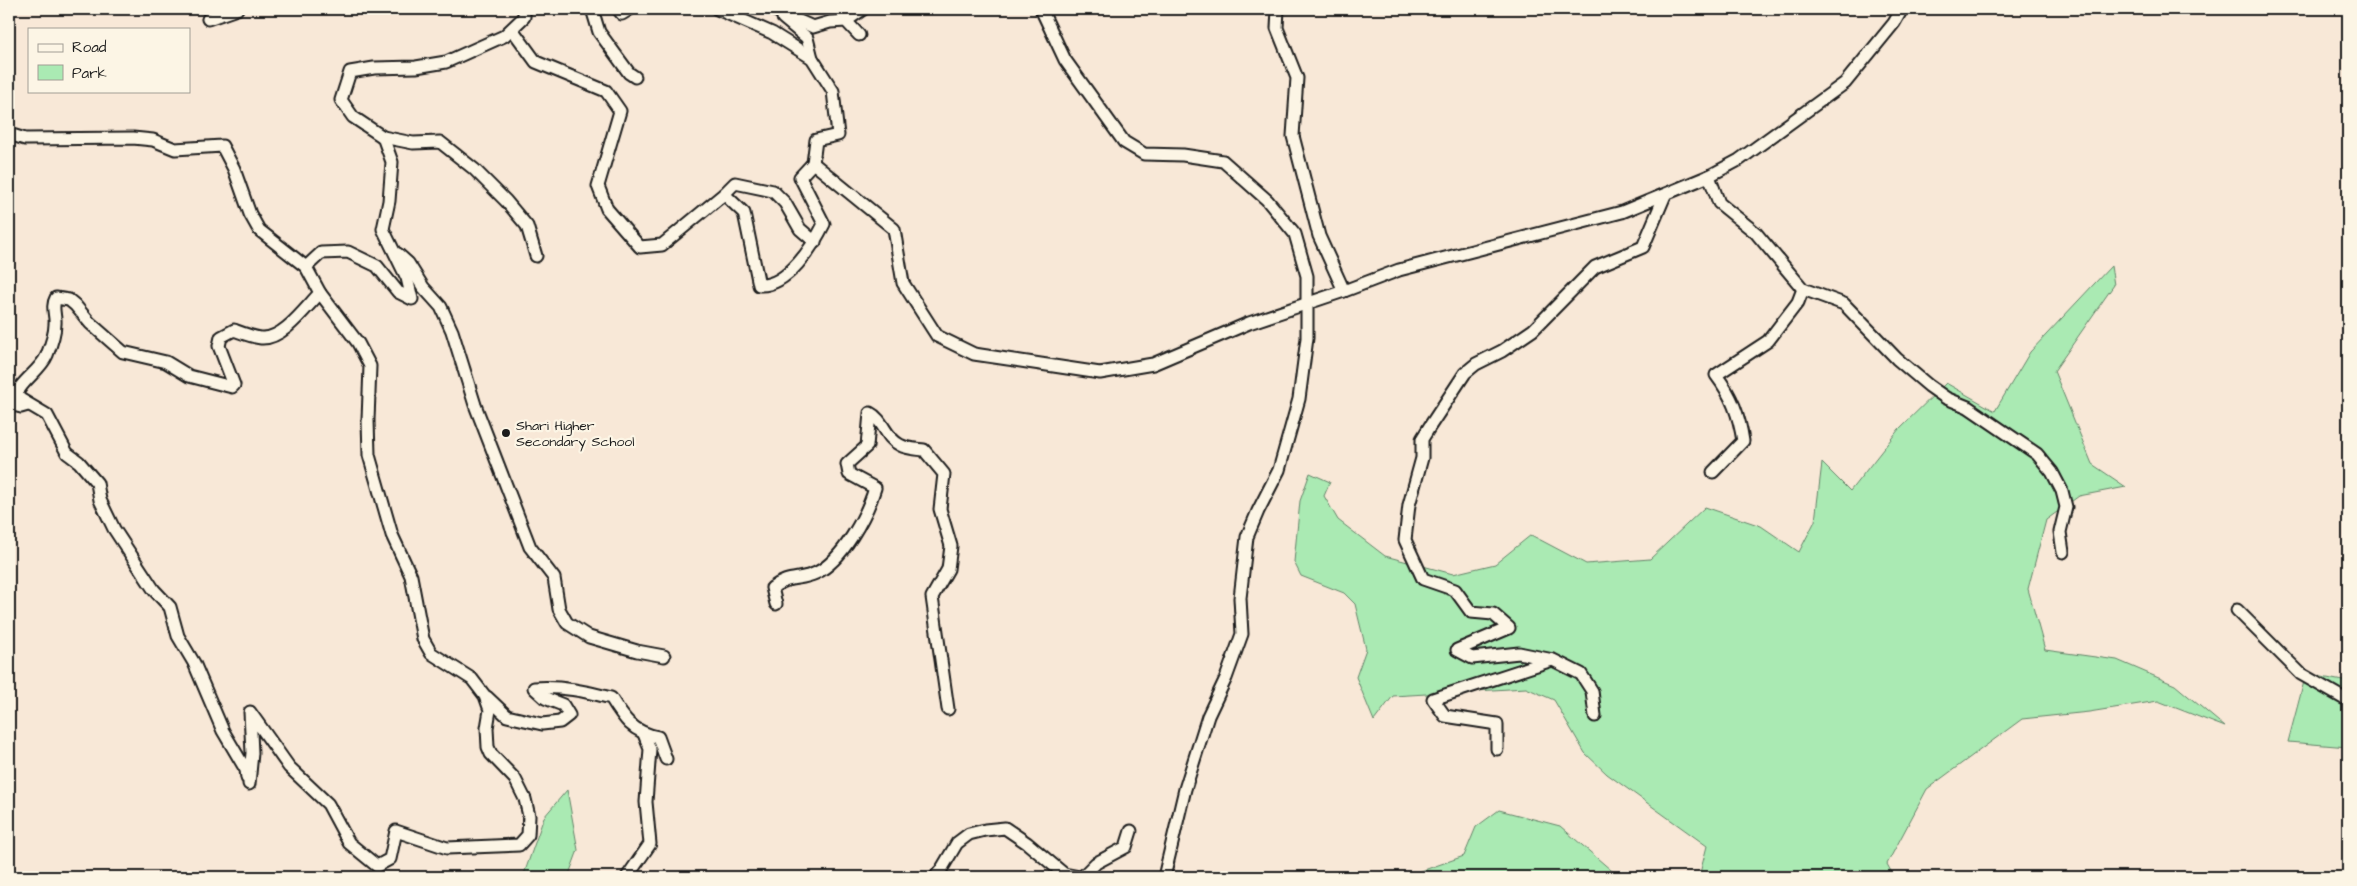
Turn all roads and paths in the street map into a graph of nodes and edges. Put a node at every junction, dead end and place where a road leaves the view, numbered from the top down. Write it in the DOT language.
graph roads {
  1 [pos="237,9"];
  2 [pos="524,9"];
  3 [pos="592,9"];
  4 [pos="618,9"];
  5 [pos="630,9"];
  6 [pos="717,9"];
  7 [pos="772,9"];
  8 [pos="863,9"];
  9 [pos="1041,9"];
  10 [pos="1278,9"];
  11 [pos="1902,9"];
  12 [pos="208,19"];
  13 [pos="846,21"];
  14 [pos="512,29"];
  15 [pos="859,35"];
  16 [pos="812,58"];
  17 [pos="635,77"];
  18 [pos="9,134"];
  19 [pos="383,137"];
  20 [pos="813,163"];
  21 [pos="1709,176"];
  22 [pos="724,194"];
  23 [pos="1665,195"];
  24 [pos="815,242"];
  25 [pos="391,247"];
  26 [pos="536,256"];
  27 [pos="306,267"];
  28 [pos="1803,289"];
  29 [pos="1344,291"];
  30 [pos="320,293"];
  31 [pos="1308,304"];
  32 [pos="9,404"];
  33 [pos="28,405"];
  34 [pos="1713,472"];
  35 [pos="2064,552"];
  36 [pos="776,604"];
  37 [pos="2237,610"];
  38 [pos="664,656"];
  39 [pos="1553,660"];
  40 [pos="485,696"];
  41 [pos="2348,698"];
  42 [pos="948,709"];
  43 [pos="1595,716"];
  44 [pos="644,734"];
  45 [pos="1497,749"];
  46 [pos="666,759"];
  47 [pos="1130,831"];
  48 [pos="627,877"];
  49 [pos="935,877"];
  50 [pos="1081,877"];
  51 [pos="1164,877"];
  1 -- 12 [label="street"];
  2 -- 14 [label="street"];
  3 -- 17 [label="street"];
  4 -- 5 [label="street"];
  6 -- 16 [label="street"];
  7 -- 13 [label="street"];
  7 -- 16 [label="street"];
  8 -- 13 [label="street"];
  9 -- 31 [label="street"];
  10 -- 29 [label="street"];
  11 -- 21 [label="street"];
  13 -- 15 [label="street"];
  14 -- 19 [label="street"];
  14 -- 22 [label="street"];
  16 -- 20 [label="street"];
  18 -- 27 [label="street"];
  19 -- 25 [label="street"];
  19 -- 26 [label="street"];
  20 -- 24 [label="street"];
  20 -- 31 [label="street"];
  21 -- 23 [label="street"];
  21 -- 28 [label="street"];
  22 -- 24 [label="street"];
  22 -- 24 [label="street"];
  23 -- 29 [label="street"];
  23 -- 39 [label="street"];
  25 -- 27 [label="street"];
  25 -- 38 [label="street"];
  27 -- 30 [label="street"];
  28 -- 34 [label="street"];
  28 -- 35 [label="street"];
  29 -- 31 [label="street"];
  30 -- 33 [label="street"];
  30 -- 40 [label="street"];
  31 -- 51 [label="street"];
  32 -- 33 [label="street"];
  33 -- 40 [label="street"];
  36 -- 42 [label="street"];
  37 -- 41 [label="street"];
  39 -- 43 [label="street"];
  39 -- 45 [label="street"];
  40 -- 44 [label="street"];
  44 -- 46 [label="street"];
  44 -- 48 [label="street"];
  47 -- 50 [label="street"];
  49 -- 50 [label="street"];
}
